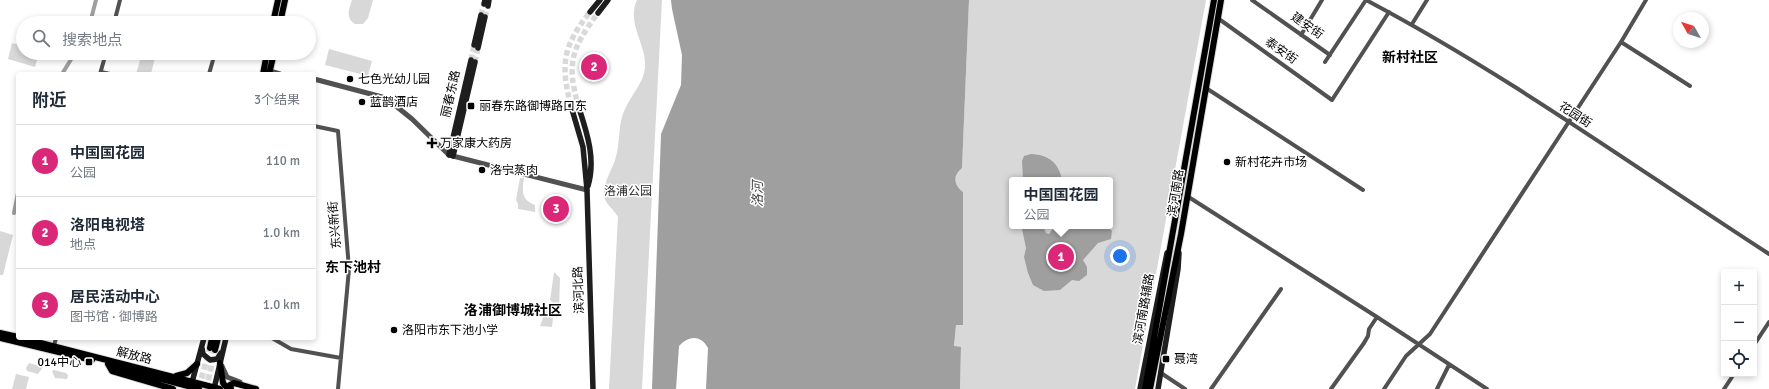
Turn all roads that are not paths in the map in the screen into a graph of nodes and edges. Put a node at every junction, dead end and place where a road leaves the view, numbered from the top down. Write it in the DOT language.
graph roads {
  1 [pos="120,0"];
  2 [pos="278,0"];
  3 [pos="285,0"];
  4 [pos="600,0"];
  5 [pos="608,0"];
  6 [pos="1214,0"];
  7 [pos="1221,0"];
  8 [pos="1252,0"];
  9 [pos="1322,0"];
  10 [pos="1366,0"];
  11 [pos="1427,0"];
  12 [pos="1646,0"];
  13 [pos="1374,2"];
  14 [pos="590,12"];
  15 [pos="1389,12"];
  16 [pos="598,13"];
  17 [pos="115,16"];
  18 [pos="275,16"];
  19 [pos="282,16"];
  20 [pos="483,16"];
  21 [pos="1218,19"];
  22 [pos="1412,24"];
  23 [pos="1300,35"];
  24 [pos="1621,42"];
  25 [pos="476,47"];
  26 [pos="1330,55"];
  27 [pos="1203,59"];
  28 [pos="104,60"];
  29 [pos="213,60"];
  30 [pos="267,60"];
  31 [pos="272,60"];
  32 [pos="1211,60"];
  33 [pos="473,61"];
  34 [pos="1325,62"];
  35 [pos="101,72"];
  36 [pos="210,72"];
  37 [pos="267,72"];
  38 [pos="267,72"];
  39 [pos="316,80"];
  40 [pos="1690,86"];
  41 [pos="1206,88"];
  42 [pos="571,106"];
  43 [pos="578,108"];
  44 [pos="1568,123"];
  45 [pos="316,126"];
  46 [pos="451,156"];
  47 [pos="587,190"];
  48 [pos="1363,190"];
  49 [pos="1187,196"];
  50 [pos="1172,233"];
  51 [pos="1181,234"];
  52 [pos="1769,254"];
  53 [pos="1281,289"];
  54 [pos="1377,317"];
  55 [pos="1769,322"];
  56 [pos="0,333"];
  57 [pos="16,337"];
  58 [pos="0,338"];
  59 [pos="28,340"];
  60 [pos="56,340"];
  61 [pos="204,340"];
  62 [pos="212,340"];
  63 [pos="217,340"];
  64 [pos="226,340"];
  65 [pos="275,340"];
  66 [pos="1757,341"];
  67 [pos="1419,345"];
  68 [pos="54,346"];
  69 [pos="202,346"];
  70 [pos="223,352"];
  71 [pos="341,358"];
  72 [pos="220,363"];
  73 [pos="108,364"];
  74 [pos="197,364"];
  75 [pos="1449,365"];
  76 [pos="1161,373"];
  77 [pos="174,377"];
  78 [pos="1732,377"];
  79 [pos="191,386"];
  80 [pos="216,388"];
  81 [pos="173,389"];
  82 [pos="199,389"];
  83 [pos="230,389"];
  84 [pos="256,389"];
  85 [pos="262,389"];
  86 [pos="338,389"];
  87 [pos="593,389"];
  88 [pos="1140,389"];
  89 [pos="1145,389"];
  90 [pos="1150,389"];
  91 [pos="1158,389"];
  92 [pos="1186,389"];
  93 [pos="1211,389"];
  94 [pos="1331,389"];
  95 [pos="1384,389"];
  96 [pos="1437,389"];
  97 [pos="1487,389"];
  98 [pos="1724,389"];
  1 -- 17 [label="street"];
  2 -- 18 [label="main road"];
  3 -- 19 [label="main road"];
  4 -- 14 [label="main road"];
  5 -- 16 [label="main road"];
  6 -- 27 [label="main road, 滨河南路"];
  7 -- 21 [label="main road, 滨河南路"];
  8 -- 23 [label="street, 建安街"];
  9 -- 23 [label="street"];
  10 -- 13 [label="street, 花园街"];
  10 -- 26 [label="street"];
  11 -- 22 [label="street"];
  12 -- 24 [label="street"];
  13 -- 15 [label="street, 花园街"];
  15 -- 21 [label="street, 泰安街"];
  15 -- 22 [label="street, 花园街"];
  20 -- 25 [label="main road"];
  21 -- 32 [label="main road, 滨河南路"];
  22 -- 44 [label="street, 花园街"];
  23 -- 26 [label="street, 建安街"];
  24 -- 40 [label="street"];
  24 -- 44 [label="street"];
  26 -- 34 [label="street"];
  27 -- 32 [label="main road"];
  27 -- 50 [label="main road, 滨河南路"];
  28 -- 35 [label="street"];
  29 -- 36 [label="street"];
  30 -- 37 [label="main road"];
  31 -- 38 [label="main road"];
  32 -- 41 [label="main road, 滨河南路"];
  33 -- 46 [label="main road, 丽春东路"];
  39 -- 46 [label="street"];
  41 -- 48 [label="street"];
  41 -- 49 [label="main road, 滨河南路"];
  42 -- 47 [label="main road, 滨河北路"];
  43 -- 47 [label="main road, 滨河北路"];
  44 -- 52 [label="street, 花园街"];
  44 -- 67 [label="street"];
  45 -- 71 [label="street, 东兴新街"];
  46 -- 47 [label="street"];
  47 -- 87 [label="main road, 滨河北路"];
  49 -- 51 [label="main road, 滨河南路"];
  49 -- 54 [label="street"];
  50 -- 88 [label="main road, 滨河南路辅路"];
  50 -- 89 [label="main road, 滨河南路"];
  51 -- 76 [label="main road"];
  51 -- 90 [label="main road, 滨河南路"];
  53 -- 93 [label="street"];
  54 -- 67 [label="street"];
  54 -- 94 [label="street"];
  55 -- 66 [label="street"];
  56 -- 57 [label="main road, 解放路"];
  58 -- 73 [label="main road, 解放路"];
  59 -- 68 [label="main road, 解放路"];
  60 -- 68 [label="street"];
  61 -- 69 [label="main road"];
  62 -- 63 [label="main road"];
  64 -- 70 [label="main road"];
  65 -- 71 [label="street"];
  67 -- 75 [label="street"];
  67 -- 95 [label="street"];
  68 -- 77 [label="main road, 解放路"];
  69 -- 70 [label="main road"];
  69 -- 74 [label="main road"];
  70 -- 72 [label="main road"];
  71 -- 86 [label="street, 东兴新街"];
  72 -- 80 [label="main road"];
  72 -- 83 [label="main road"];
  72 -- 85 [label="street"];
  73 -- 79 [label="main road, 解放路"];
  73 -- 81 [label="main road"];
  74 -- 77 [label="main road"];
  74 -- 79 [label="main road"];
  75 -- 96 [label="street"];
  75 -- 97 [label="street"];
  76 -- 91 [label="main road"];
  76 -- 92 [label="street"];
  77 -- 79 [label="main road, 解放路"];
  78 -- 98 [label="street"];
  79 -- 80 [label="main road, 解放路"];
  79 -- 82 [label="main road, 解放路"];
  83 -- 84 [label="main road"];
}
